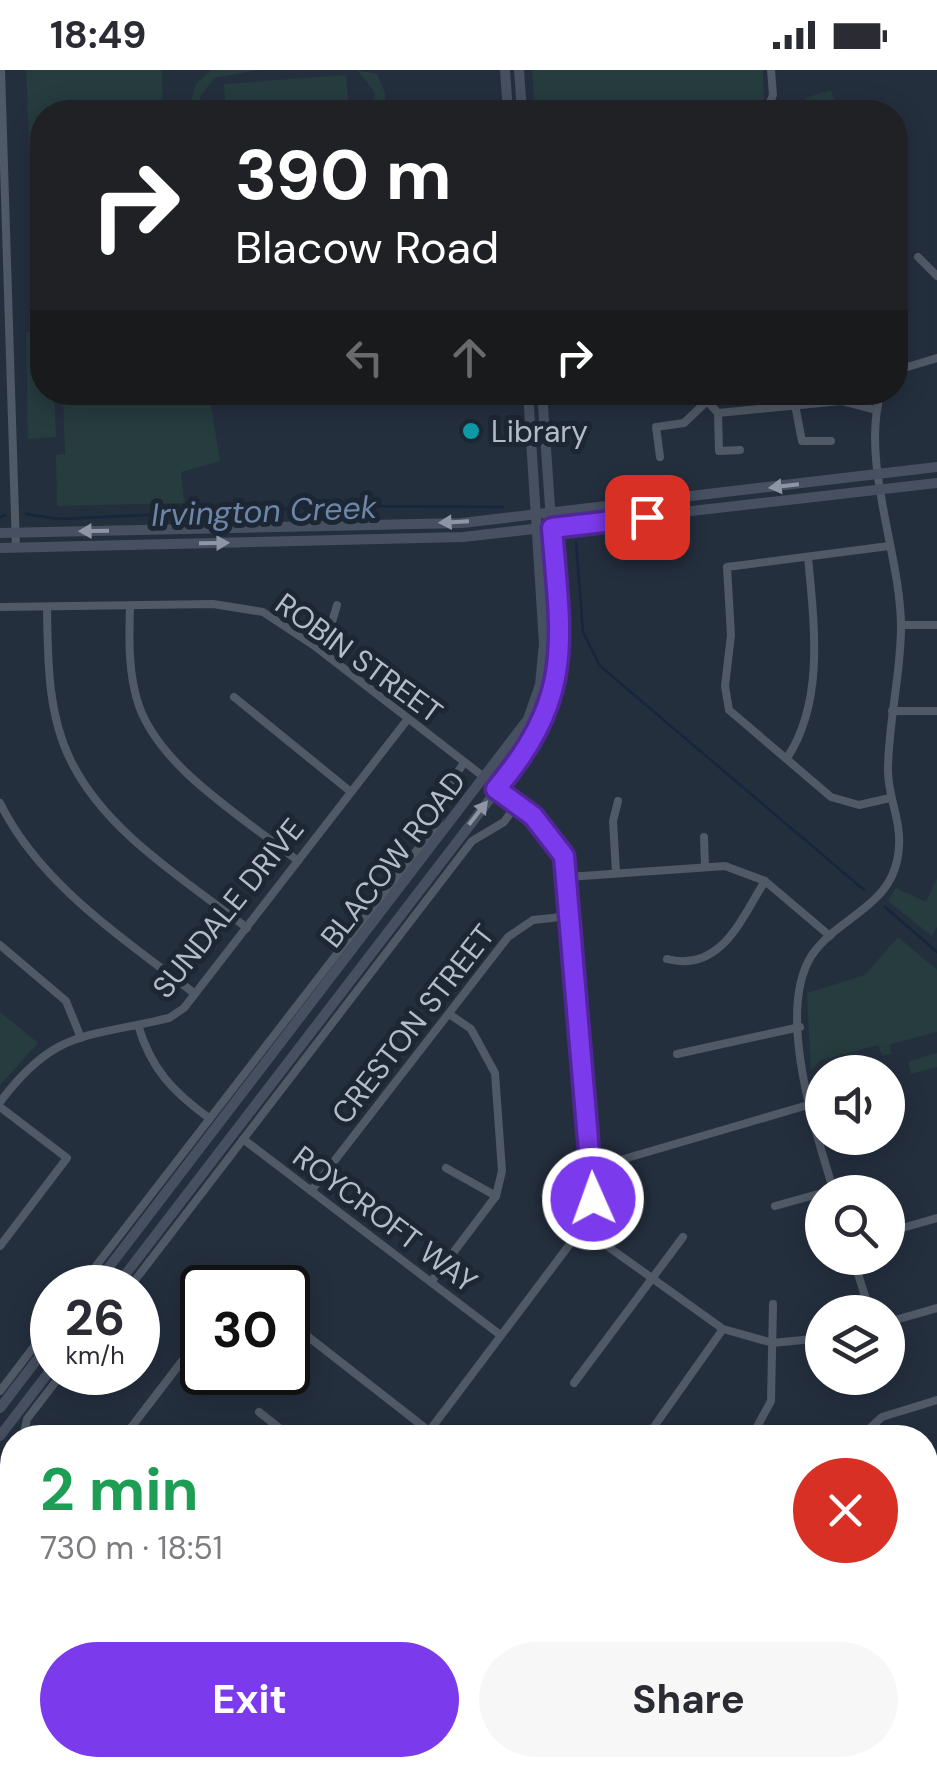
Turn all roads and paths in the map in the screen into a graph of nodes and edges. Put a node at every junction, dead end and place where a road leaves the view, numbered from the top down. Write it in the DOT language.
graph roads {
  1 [pos="1,70"];
  2 [pos="505,70"];
  3 [pos="519,70"];
  4 [pos="771,70"];
  5 [pos="507,100"];
  6 [pos="521,100"];
  7 [pos="771,100"];
  8 [pos="2,193"];
  9 [pos="918,257"];
  10 [pos="937,276"];
  11 [pos="937,358"];
  12 [pos="908,366"];
  13 [pos="529,405"];
  14 [pos="543,405"];
  15 [pos="703,405"];
  16 [pos="709,405"];
  17 [pos="757,405"];
  18 [pos="795,405"];
  19 [pos="857,405"];
  20 [pos="877,405"];
  21 [pos="876,410"];
  22 [pos="718,414"];
  23 [pos="830,440"];
  24 [pos="740,450"];
  25 [pos="660,457"];
  26 [pos="0,463"];
  27 [pos="12,463"];
  28 [pos="937,468"];
  29 [pos="881,474"];
  30 [pos="937,482"];
  31 [pos="883,489"];
  32 [pos="551,513"];
  33 [pos="536,515"];
  34 [pos="552,528"];
  35 [pos="538,530"];
  36 [pos="15,532"];
  37 [pos="0,533"];
  38 [pos="889,546"];
  39 [pos="0,548"];
  40 [pos="16,548"];
  41 [pos="808,558"];
  42 [pos="337,604"];
  43 [pos="130,606"];
  44 [pos="0,607"];
  45 [pos="48,607"];
  46 [pos="937,624"];
  47 [pos="901,625"];
  48 [pos="316,647"];
  49 [pos="234,697"];
  50 [pos="892,711"];
  51 [pos="937,711"];
  52 [pos="407,720"];
  53 [pos="787,758"];
  54 [pos="464,763"];
  55 [pos="486,780"];
  56 [pos="496,789"];
  57 [pos="351,792"];
  58 [pos="890,798"];
  59 [pos="618,801"];
  60 [pos="0,803"];
  61 [pos="517,804"];
  62 [pos="704,837"];
  63 [pos="298,861"];
  64 [pos="705,866"];
  65 [pos="616,872"];
  66 [pos="568,877"];
  67 [pos="765,881"];
  68 [pos="570,916"];
  69 [pos="246,928"];
  70 [pos="830,936"];
  71 [pos="0,945"];
  72 [pos="667,959"];
  73 [pos="195,994"];
  74 [pos="449,1014"];
  75 [pos="138,1026"];
  76 [pos="800,1027"];
  77 [pos="82,1038"];
  78 [pos="676,1054"];
  79 [pos="805,1076"];
  80 [pos="0,1104"];
  81 [pos="805,1106"];
  82 [pos="209,1118"];
  83 [pos="243,1139"];
  84 [pos="446,1168"];
  85 [pos="593,1168"];
  86 [pos="311,1191"];
  87 [pos="496,1196"];
  88 [pos="805,1198"];
  89 [pos="775,1206"];
  90 [pos="937,1218"];
  91 [pos="905,1227"];
  92 [pos="582,1228"];
  93 [pos="683,1238"];
  94 [pos="0,1246"];
  95 [pos="97,1265"];
  96 [pos="111,1265"];
  97 [pos="133,1265"];
  98 [pos="147,1265"];
  99 [pos="652,1280"];
  100 [pos="431,1282"];
  101 [pos="773,1304"];
  102 [pos="937,1308"];
  103 [pos="905,1317"];
  104 [pos="722,1329"];
  105 [pos="500,1334"];
  106 [pos="310,1339"];
  107 [pos="805,1340"];
  108 [pos="773,1344"];
  109 [pos="30,1351"];
  110 [pos="180,1364"];
  111 [pos="30,1369"];
  112 [pos="574,1384"];
  113 [pos="0,1391"];
  114 [pos="31,1395"];
  115 [pos="45,1395"];
  116 [pos="937,1400"];
  117 [pos="0,1408"];
  118 [pos="259,1412"];
  119 [pos="8,1425"];
  120 [pos="26,1425"];
  121 [pos="133,1425"];
  122 [pos="276,1425"];
  123 [pos="415,1425"];
  124 [pos="433,1425"];
  125 [pos="655,1425"];
  126 [pos="757,1425"];
  127 [pos="873,1425"];
  1 -- 8 [label="street"];
  2 -- 5 [label="main road"];
  3 -- 6 [label="main road"];
  4 -- 7 [label="street"];
  8 -- 27 [label="street"];
  9 -- 10 [label="street"];
  11 -- 12 [label="street"];
  13 -- 33 [label="main road, BLACOW ROAD"];
  14 -- 32 [label="main road, BLACOW ROAD"];
  15 -- 25 [label="street"];
  16 -- 22 [label="street"];
  17 -- 22 [label="street"];
  18 -- 23 [label="street"];
  19 -- 21 [label="street"];
  20 -- 21 [label="street"];
  21 -- 29 [label="street"];
  22 -- 24 [label="street"];
  26 -- 27 [label="street"];
  27 -- 36 [label="street"];
  28 -- 29 [label="main road"];
  29 -- 31 [label="street"];
  29 -- 32 [label="main road, one-way"];
  30 -- 31 [label="main road"];
  31 -- 34 [label="main road"];
  31 -- 38 [label="street"];
  32 -- 33 [label="main road"];
  32 -- 34 [label="main road, BLACOW ROAD"];
  33 -- 35 [label="main road, BLACOW ROAD"];
  33 -- 36 [label="main road, one-way"];
  34 -- 35 [label="main road"];
  34 -- 56 [label="main road, BLACOW ROAD"];
  40 -- 35 [label="main road, one-way"];
  35 -- 55 [label="main road, BLACOW ROAD"];
  36 -- 37 [label="main road"];
  36 -- 40 [label="street"];
  38 -- 41 [label="street"];
  38 -- 47 [label="street"];
  39 -- 40 [label="main road"];
  41 -- 53 [label="street"];
  41 -- 53 [label="street"];
  42 -- 48 [label="street"];
  43 -- 45 [label="street, ROBIN STREET"];
  43 -- 48 [label="street, ROBIN STREET"];
  43 -- 63 [label="street"];
  44 -- 45 [label="street, ROBIN STREET"];
  45 -- 69 [label="street"];
  46 -- 47 [label="street"];
  47 -- 50 [label="street"];
  48 -- 52 [label="street, ROBIN STREET"];
  49 -- 57 [label="street"];
  50 -- 51 [label="street"];
  50 -- 58 [label="street"];
  52 -- 54 [label="street, ROBIN STREET"];
  52 -- 57 [label="street, SUNDALE DRIVE"];
  53 -- 58 [label="street"];
  54 -- 55 [label="street, ROBIN STREET"];
  54 -- 82 [label="street, BLACOW ROAD"];
  55 -- 56 [label="street, ROBIN STREET"];
  55 -- 96 [label="main road, BLACOW ROAD"];
  56 -- 61 [label="street, ROBIN STREET"];
  97 -- 56 [label="main road, BLACOW ROAD, one-way"];
  57 -- 63 [label="street, SUNDALE DRIVE"];
  58 -- 70 [label="street"];
  59 -- 65 [label="street"];
  60 -- 73 [label="street"];
  61 -- 66 [label="street, ROBIN STREET"];
  61 -- 83 [label="street, BLACOW ROAD"];
  62 -- 64 [label="street"];
  63 -- 69 [label="street, SUNDALE DRIVE"];
  64 -- 65 [label="street"];
  64 -- 67 [label="street"];
  65 -- 66 [label="street"];
  66 -- 68 [label="street"];
  67 -- 70 [label="street"];
  67 -- 72 [label="street"];
  68 -- 74 [label="street, CRESTON STREET"];
  68 -- 85 [label="street"];
  69 -- 73 [label="street, SUNDALE DRIVE"];
  70 -- 76 [label="street"];
  71 -- 77 [label="street"];
  73 -- 75 [label="street, SUNDALE DRIVE"];
  74 -- 86 [label="street, CRESTON STREET"];
  74 -- 87 [label="street"];
  75 -- 77 [label="street, SUNDALE DRIVE"];
  75 -- 82 [label="street"];
  76 -- 78 [label="street"];
  76 -- 79 [label="street"];
  77 -- 80 [label="street, SUNDALE DRIVE"];
  80 -- 94 [label="street"];
  81 -- 85 [label="street"];
  82 -- 95 [label="street, BLACOW ROAD"];
  83 -- 86 [label="street, ROYCROFT WAY"];
  83 -- 98 [label="street, BLACOW ROAD"];
  84 -- 87 [label="street"];
  85 -- 92 [label="street"];
  86 -- 100 [label="street, ROYCROFT WAY"];
  87 -- 100 [label="street"];
  88 -- 89 [label="street"];
  90 -- 91 [label="street"];
  92 -- 99 [label="street"];
  92 -- 105 [label="street"];
  93 -- 99 [label="street"];
  99 -- 104 [label="street"];
  99 -- 112 [label="street"];
  100 -- 105 [label="street, ROYCROFT WAY"];
  101 -- 108 [label="street"];
  102 -- 103 [label="street"];
  104 -- 108 [label="street"];
  104 -- 125 [label="street"];
  105 -- 124 [label="street"];
  106 -- 123 [label="street"];
  107 -- 108 [label="street"];
  108 -- 126 [label="street"];
  109 -- 113 [label="street"];
  110 -- 121 [label="street"];
  111 -- 117 [label="main road"];
  114 -- 119 [label="main road"];
  115 -- 120 [label="street"];
  116 -- 127 [label="street"];
  118 -- 122 [label="street"];
}
